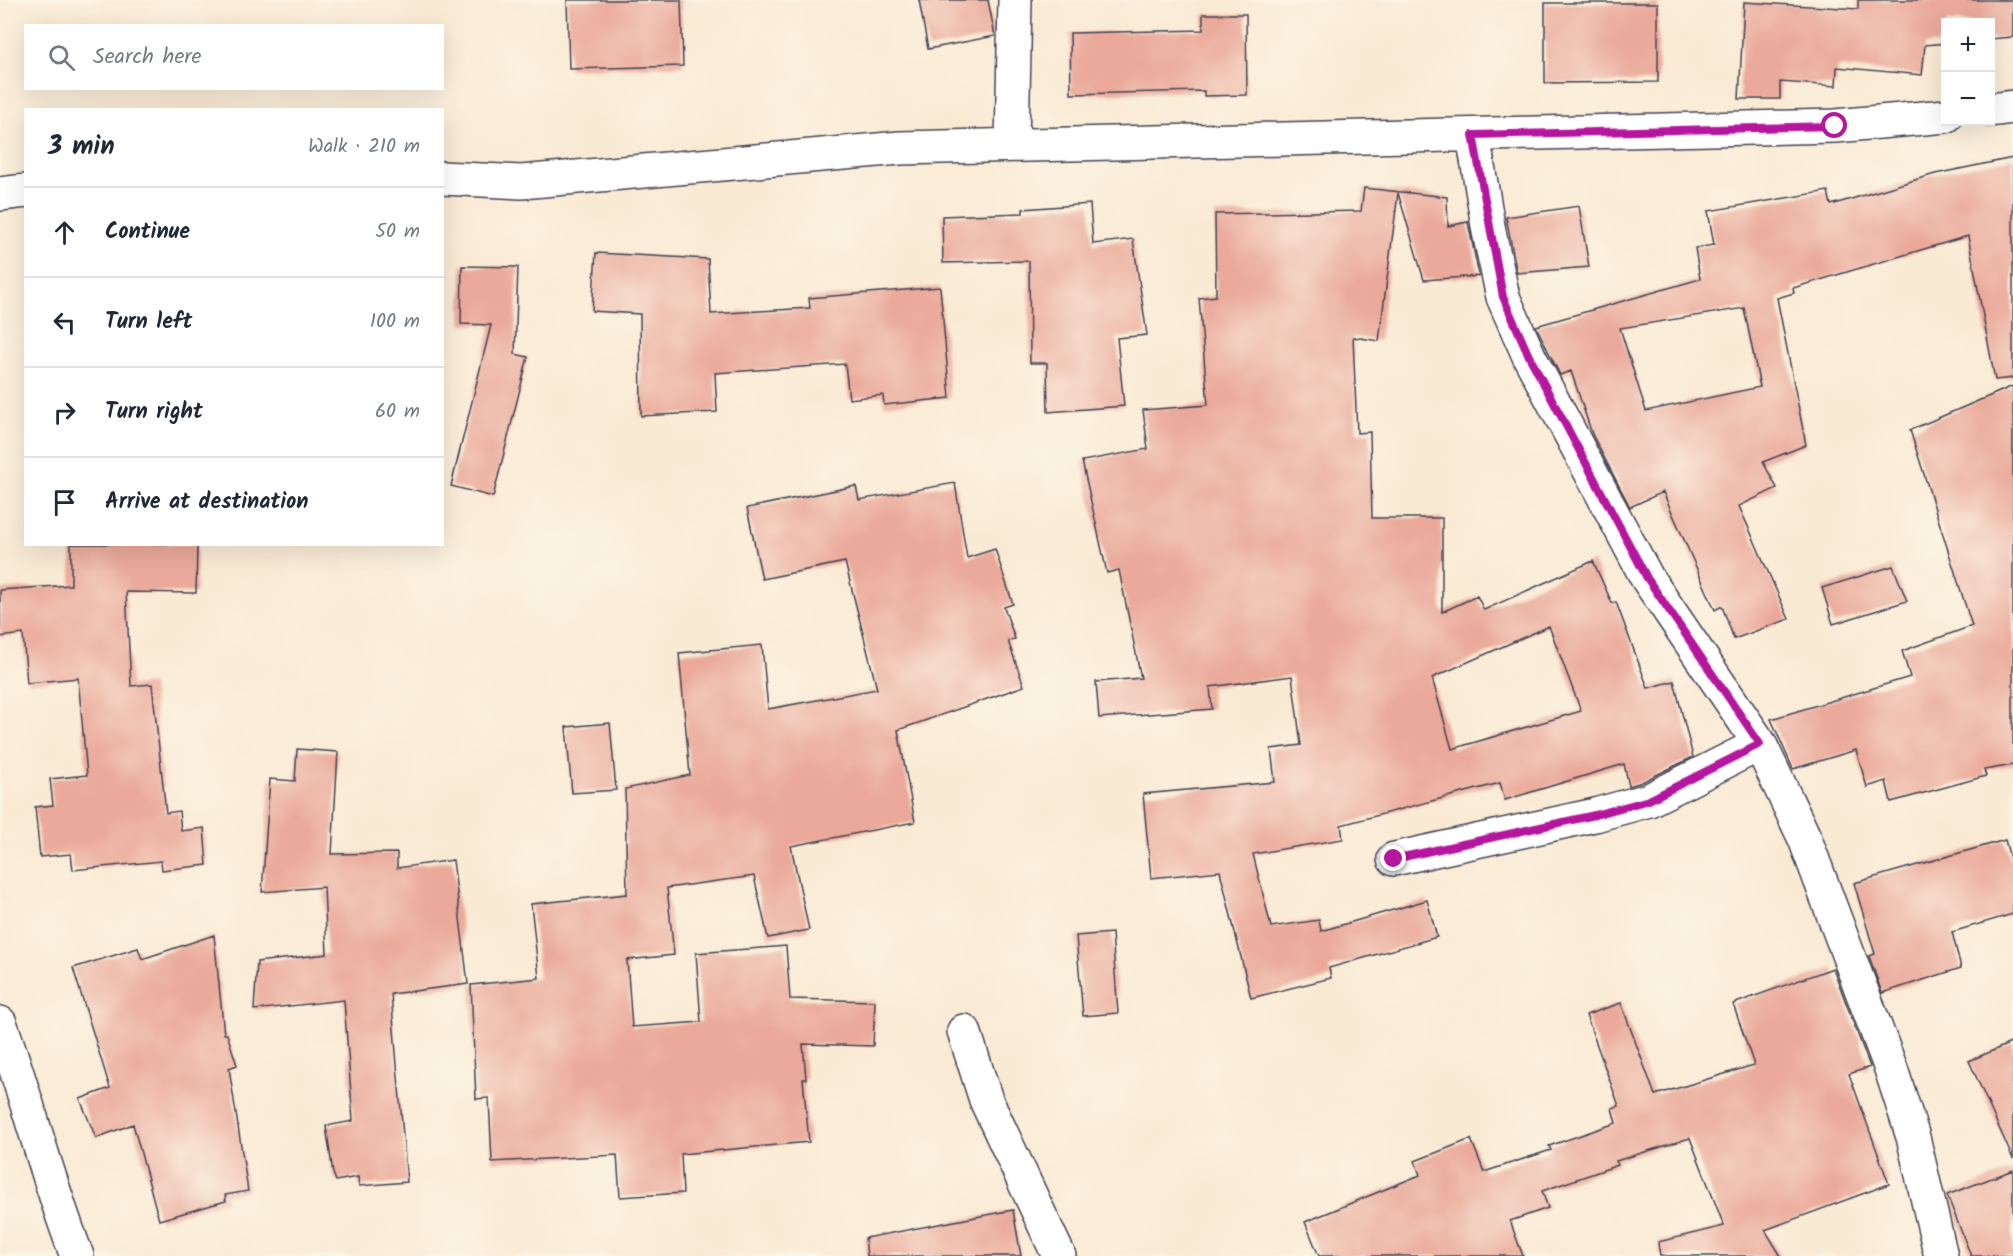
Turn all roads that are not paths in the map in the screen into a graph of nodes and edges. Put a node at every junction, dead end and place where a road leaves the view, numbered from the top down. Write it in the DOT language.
graph roads {
  1 [pos="1015,0"];
  2 [pos="2013,107"];
  3 [pos="1995,109"];
  4 [pos="1941,116"];
  5 [pos="1473,135"];
  6 [pos="1012,144"];
  7 [pos="444,178"];
  8 [pos="24,192"];
  9 [pos="0,194"];
  10 [pos="1760,744"];
  11 [pos="1394,859"];
  12 [pos="0,1023"];
  13 [pos="964,1031"];
  14 [pos="76,1256"];
  15 [pos="1059,1256"];
  16 [pos="1941,1256"];
  1 -- 6 [label="street"];
  2 -- 3 [label="street"];
  4 -- 5 [label="street"];
  5 -- 6 [label="street"];
  5 -- 10 [label="street"];
  6 -- 7 [label="street"];
  8 -- 9 [label="street"];
  10 -- 11 [label="street"];
  10 -- 16 [label="street"];
  12 -- 14 [label="street"];
  13 -- 15 [label="street"];
}
